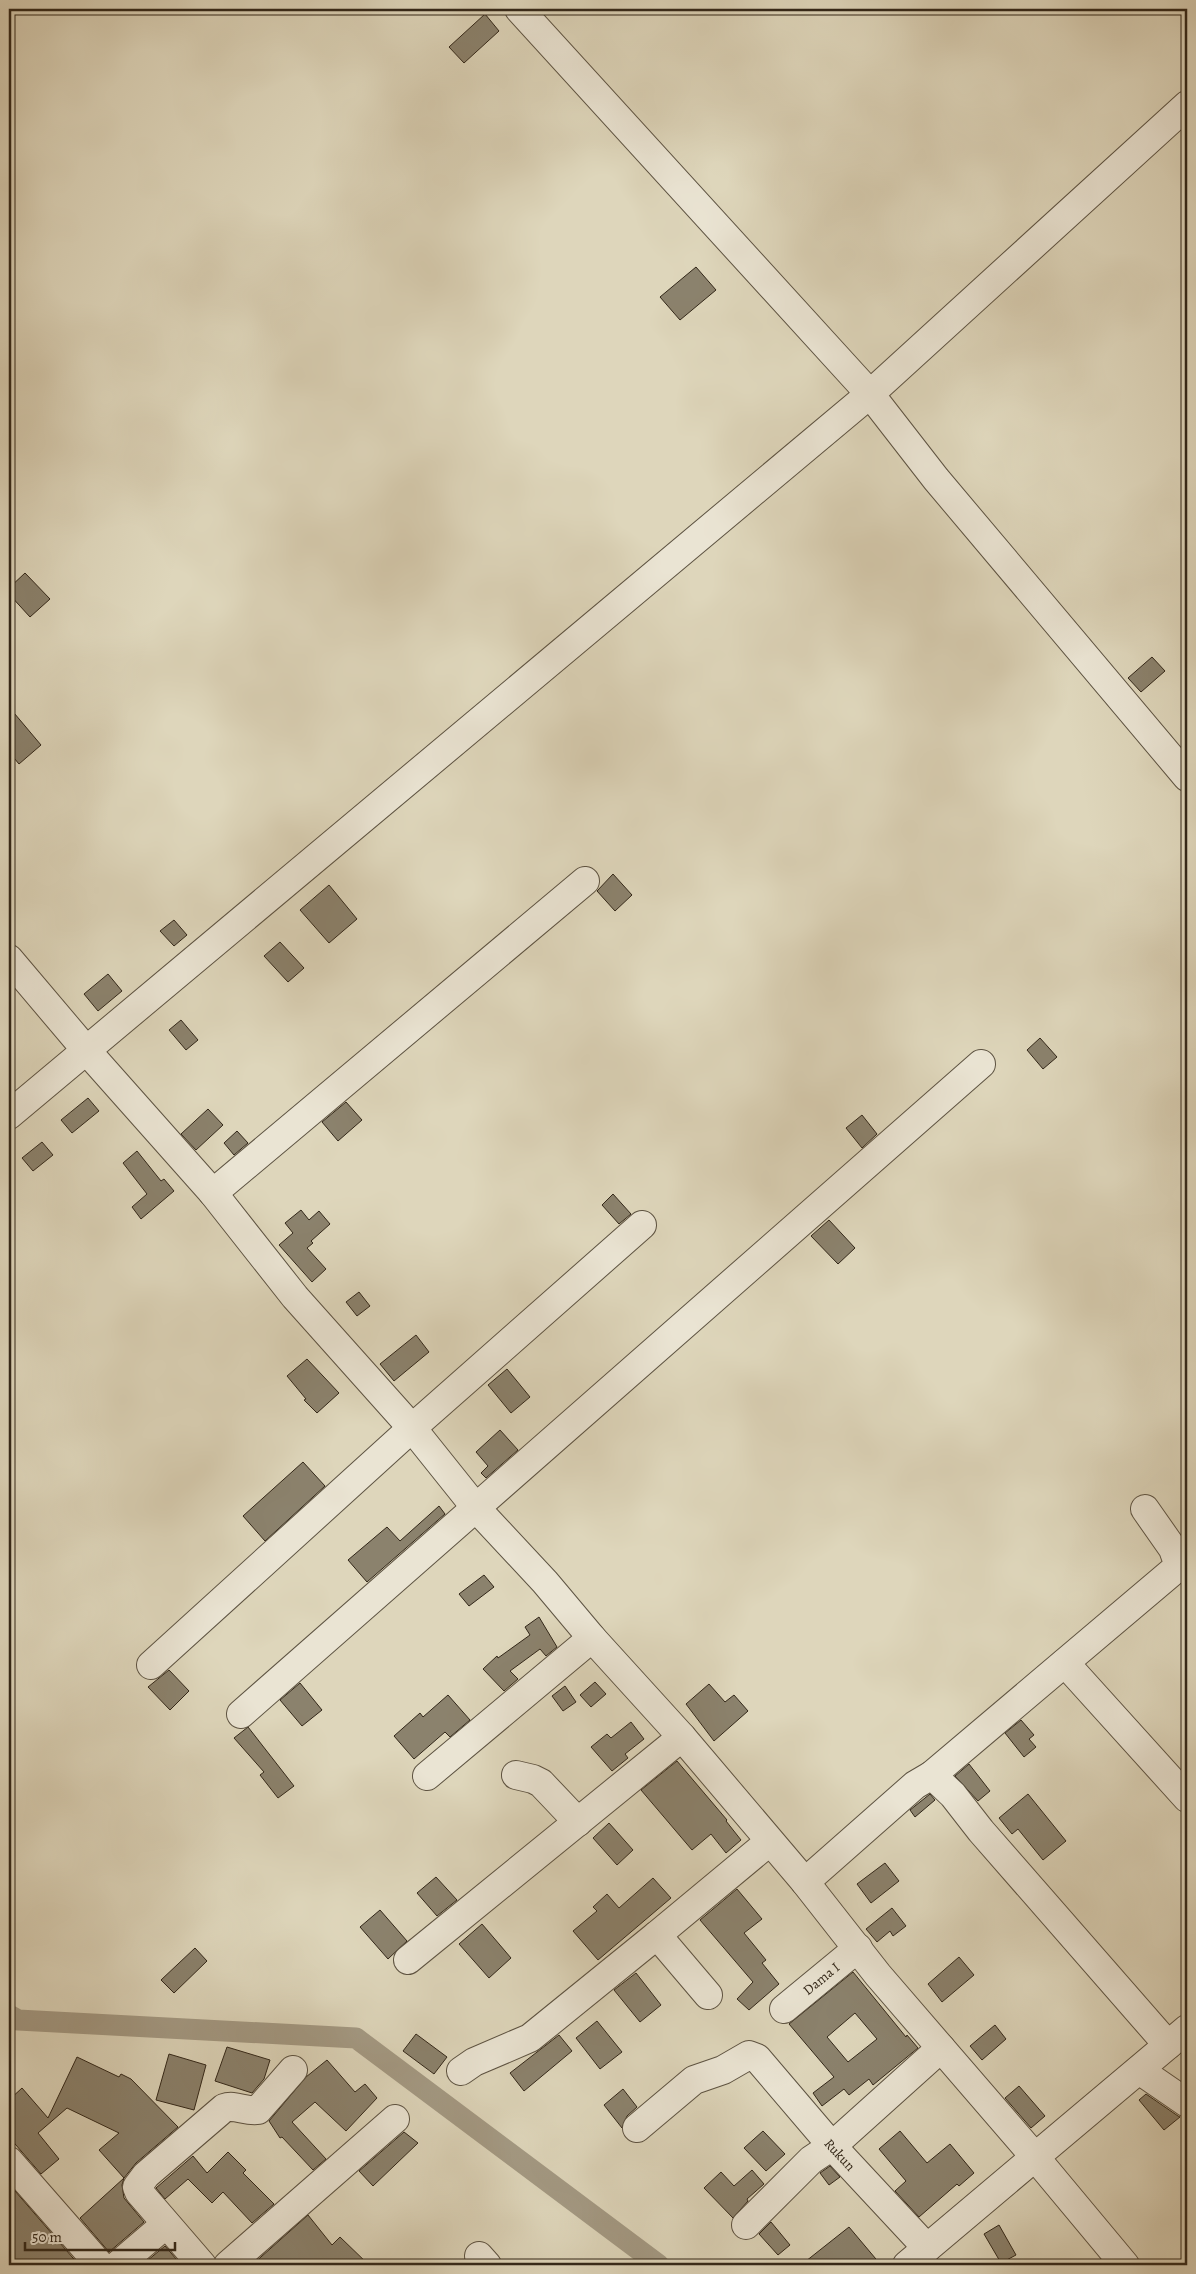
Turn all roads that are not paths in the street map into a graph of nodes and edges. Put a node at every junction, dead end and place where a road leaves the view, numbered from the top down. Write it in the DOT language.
graph roads {
  1 [pos="519,9"];
  2 [pos="1187,104"];
  3 [pos="870,394"];
  4 [pos="1187,777"];
  5 [pos="585,881"];
  6 [pos="9,959"];
  7 [pos="86,1050"];
  8 [pos="981,1064"];
  9 [pos="9,1115"];
  10 [pos="214,1193"];
  11 [pos="642,1225"];
  12 [pos="412,1428"];
  13 [pos="476,1508"];
  14 [pos="1144,1510"];
  15 [pos="592,1638"];
  16 [pos="1065,1663"];
  17 [pos="151,1665"];
  18 [pos="240,1714"];
  19 [pos="682,1737"];
  20 [pos="516,1775"];
  21 [pos="932,1775"];
  22 [pos="427,1776"];
  23 [pos="1187,1798"];
  24 [pos="578,1822"];
  25 [pos="769,1842"];
  26 [pos="805,1882"];
  27 [pos="657,1935"];
  28 [pos="858,1948"];
  29 [pos="408,1960"];
  30 [pos="708,1995"];
  31 [pos="784,2009"];
  32 [pos="1178,2037"];
  33 [pos="941,2048"];
  34 [pos="294,2070"];
  35 [pos="1139,2070"];
  36 [pos="461,2071"];
  37 [pos="1187,2103"];
  38 [pos="395,2119"];
  39 [pos="636,2128"];
  40 [pos="832,2146"];
  41 [pos="1035,2157"];
  42 [pos="9,2161"];
  43 [pos="166,2224"];
  44 [pos="746,2224"];
  45 [pos="917,2257"];
  46 [pos="100,2265"];
  47 [pos="118,2265"];
  48 [pos="202,2265"];
  49 [pos="228,2265"];
  50 [pos="1125,2265"];
  1 -- 3 [label="street"];
  2 -- 3 [label="street"];
  3 -- 4 [label="street"];
  3 -- 7 [label="street"];
  5 -- 10 [label="street"];
  6 -- 7 [label="street"];
  7 -- 9 [label="street"];
  7 -- 10 [label="street"];
  8 -- 13 [label="street"];
  10 -- 12 [label="street"];
  11 -- 12 [label="street"];
  12 -- 13 [label="street"];
  12 -- 17 [label="street"];
  13 -- 15 [label="street"];
  13 -- 18 [label="street"];
  14 -- 16 [label="street"];
  15 -- 19 [label="street"];
  15 -- 22 [label="street"];
  16 -- 21 [label="street"];
  16 -- 23 [label="street"];
  19 -- 24 [label="street"];
  19 -- 25 [label="street"];
  20 -- 24 [label="street"];
  21 -- 26 [label="street"];
  21 -- 32 [label="street"];
  24 -- 29 [label="street"];
  25 -- 26 [label="street"];
  25 -- 27 [label="street"];
  26 -- 28 [label="street"];
  27 -- 30 [label="street"];
  27 -- 36 [label="street"];
  28 -- 31 [label="street, Dama I"];
  28 -- 33 [label="street"];
  32 -- 35 [label="street"];
  33 -- 40 [label="street"];
  33 -- 41 [label="street"];
  34 -- 43 [label="street"];
  35 -- 37 [label="street"];
  35 -- 41 [label="street"];
  38 -- 49 [label="street"];
  39 -- 40 [label="street, Rukun"];
  40 -- 44 [label="street"];
  40 -- 45 [label="street, Rukun"];
  41 -- 45 [label="street"];
  41 -- 50 [label="street"];
  42 -- 46 [label="street"];
  43 -- 47 [label="street"];
  43 -- 48 [label="street"];
}
